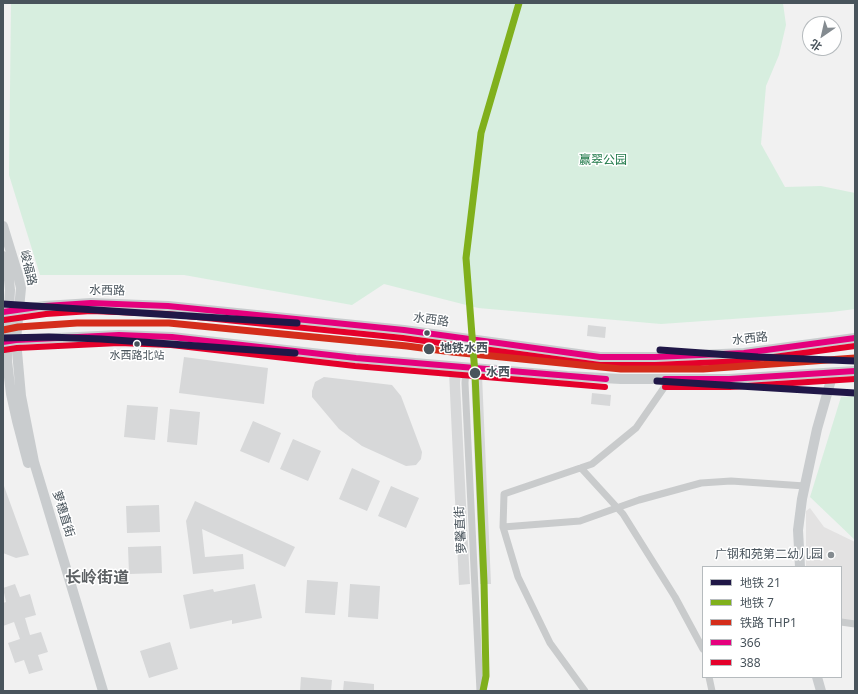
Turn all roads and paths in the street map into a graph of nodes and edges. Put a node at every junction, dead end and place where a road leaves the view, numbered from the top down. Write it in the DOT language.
graph roads {
  1 [pos="3,226"];
  2 [pos="3,256"];
  3 [pos="11,311"];
  4 [pos="855,338"];
  5 [pos="8,341"];
  6 [pos="466,367"];
  7 [pos="855,371"];
  8 [pos="832,372"];
  9 [pos="670,379"];
  10 [pos="582,468"];
  11 [pos="805,486"];
  12 [pos="618,508"];
  13 [pos="503,527"];
  14 [pos="800,566"];
  15 [pos="842,622"];
  16 [pos="855,624"];
  17 [pos="702,647"];
  18 [pos="709,678"];
  19 [pos="817,678"];
  20 [pos="97,691"];
  21 [pos="103,691"];
  22 [pos="480,691"];
  23 [pos="585,691"];
  24 [pos="712,691"];
  25 [pos="821,691"];
  1 -- 3 [label="main road, 峻福路"];
  2 -- 3 [label="main road, 峻福路"];
  3 -- 4 [label="main road, 水西路"];
  3 -- 5 [label="main road, 峻福路"];
  5 -- 6 [label="main road"];
  5 -- 20 [label="main road, 萝穗直街"];
  5 -- 21 [label="main road, 萝穗直街"];
  6 -- 9 [label="main road"];
  6 -- 22 [label="street, 萝馨直街"];
  7 -- 8 [label="main road"];
  8 -- 9 [label="main road"];
  8 -- 11 [label="main road"];
  9 -- 10 [label="street"];
  10 -- 12 [label="street"];
  10 -- 13 [label="street"];
  11 -- 12 [label="street"];
  11 -- 14 [label="main road"];
  12 -- 13 [label="street"];
  12 -- 17 [label="street"];
  13 -- 23 [label="street"];
  15 -- 16 [label="street"];
  18 -- 24 [label="street"];
  19 -- 25 [label="main road"];
}
